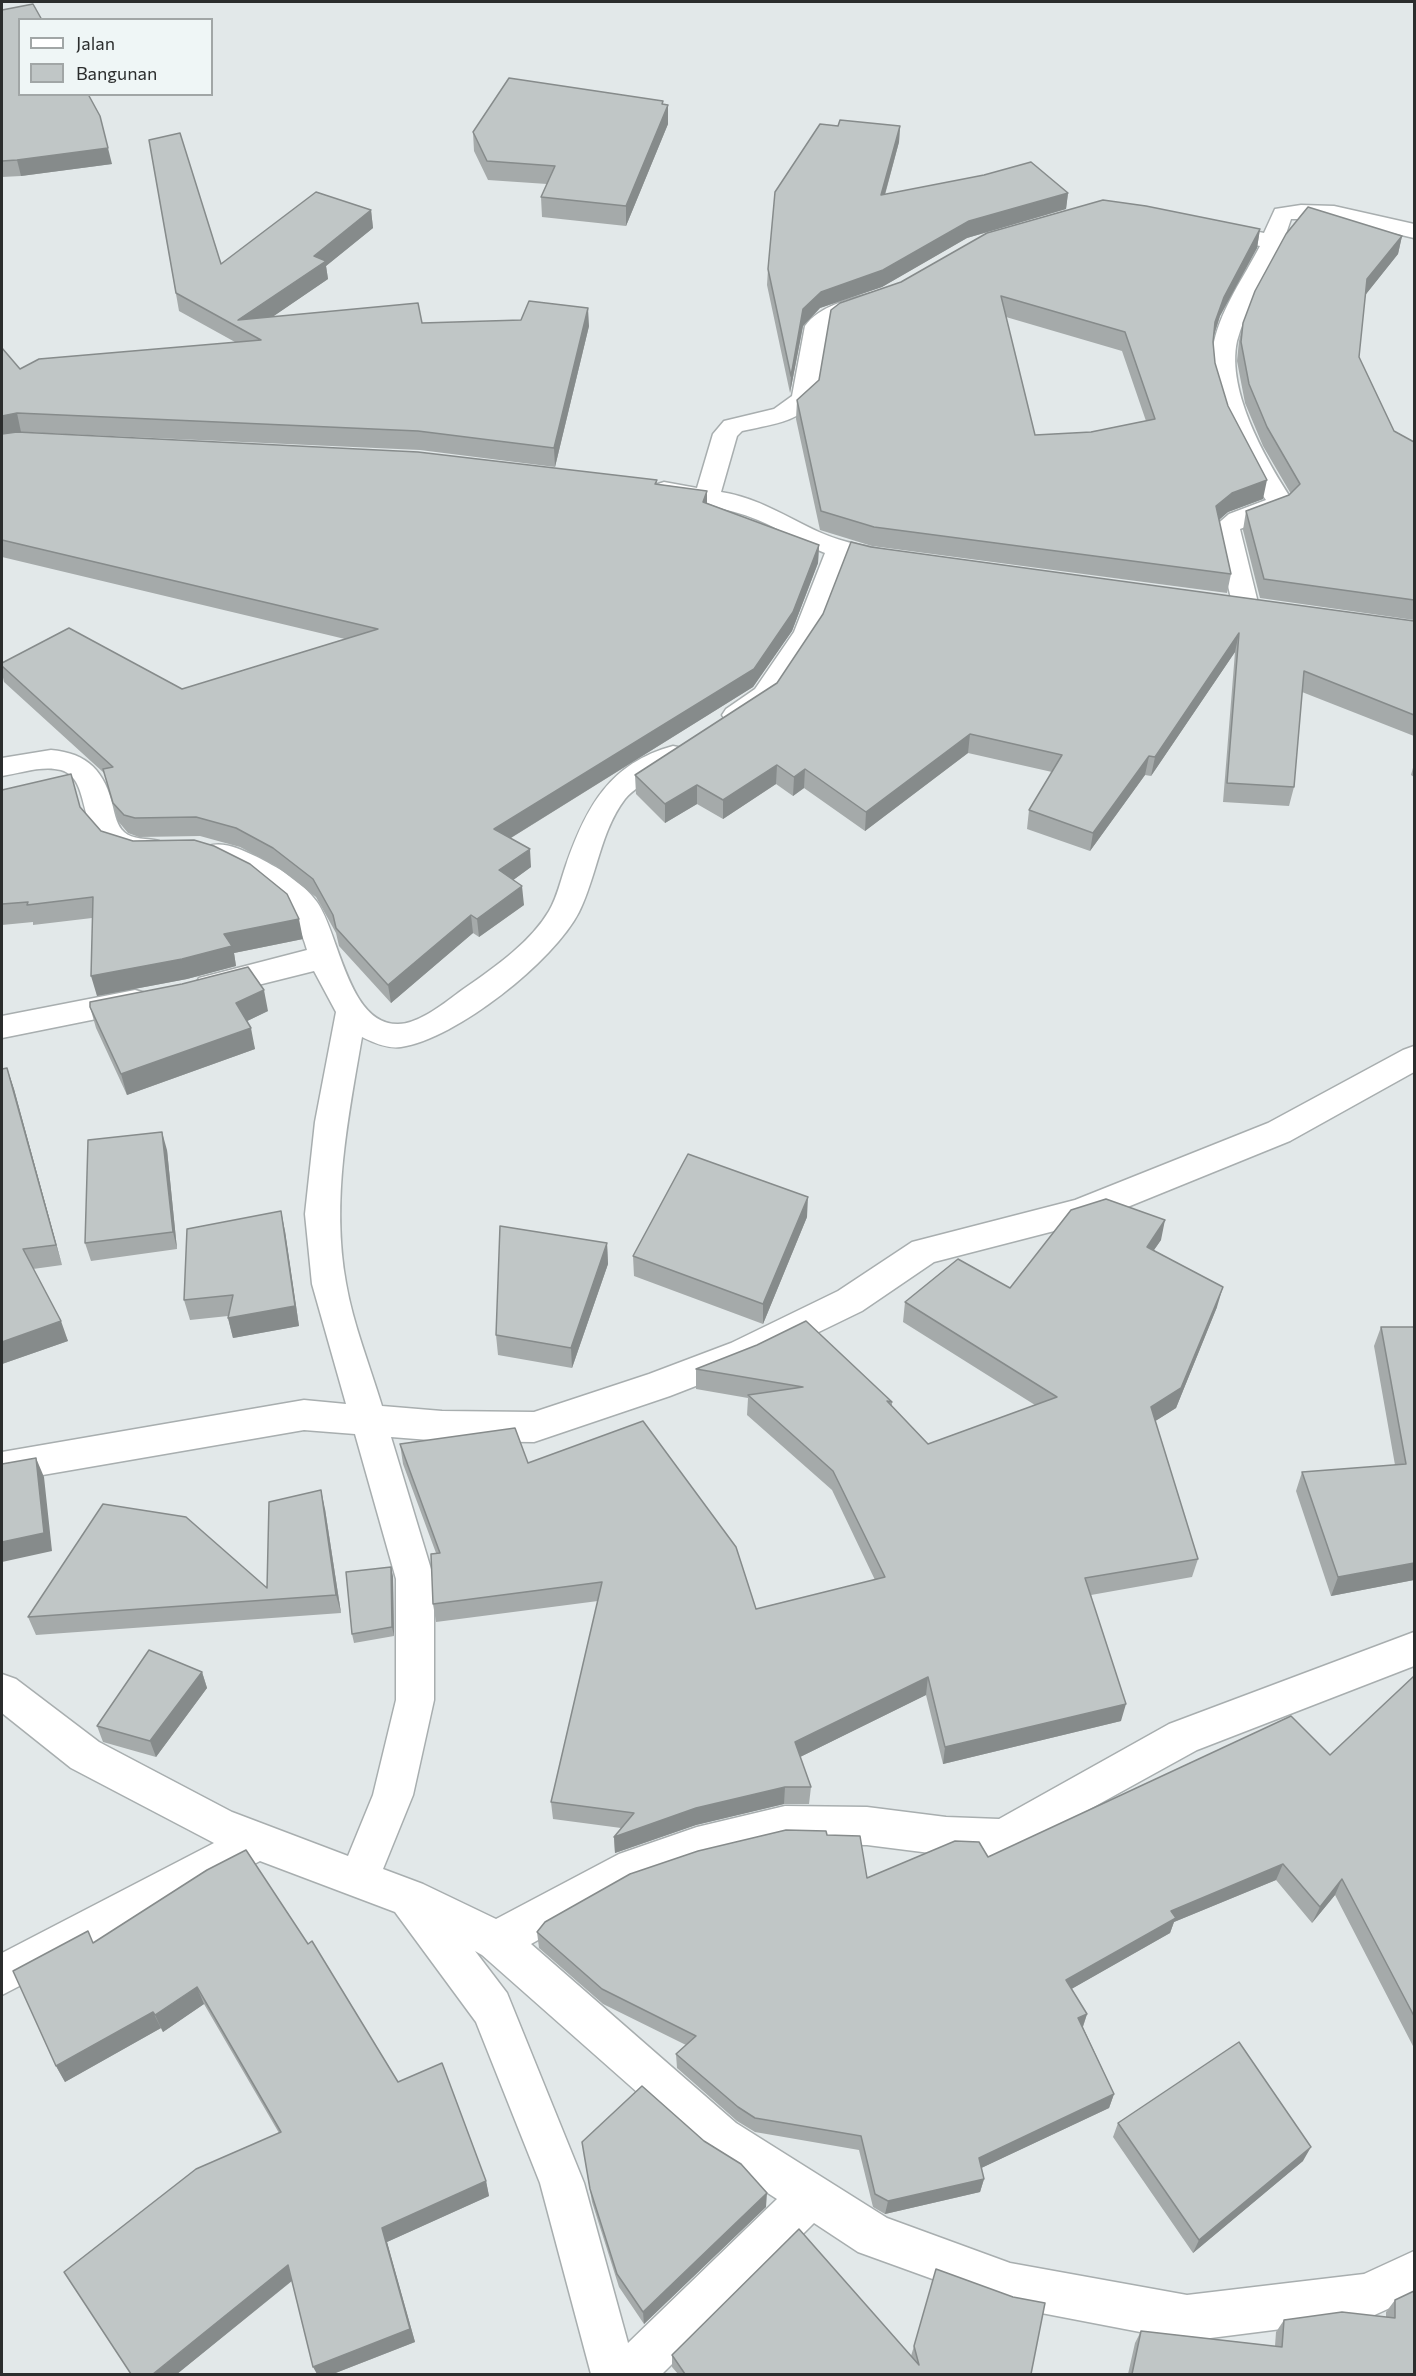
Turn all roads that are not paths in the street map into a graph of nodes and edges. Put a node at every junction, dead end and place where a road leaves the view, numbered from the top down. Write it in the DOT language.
graph roads {
  1 [pos="1191,225"];
  2 [pos="1414,231"];
  3 [pos="1273,243"];
  4 [pos="891,294"];
  5 [pos="642,487"];
  6 [pos="706,496"];
  7 [pos="839,549"];
  8 [pos="917,564"];
  9 [pos="1216,603"];
  10 [pos="2,767"];
  11 [pos="324,957"];
  12 [pos="351,1012"];
  13 [pos="2,1027"];
  14 [pos="1414,1058"];
  15 [pos="370,1420"];
  16 [pos="2,1467"];
  17 [pos="1414,1649"];
  18 [pos="2,1691"];
  19 [pos="258,1841"];
  20 [pos="359,1880"];
  21 [pos="409,1898"];
  22 [pos="497,1941"];
  23 [pos="2,1975"];
  24 [pos="812,2195"];
  25 [pos="1414,2273"];
  26 [pos="614,2374"];
  27 [pos="630,2374"];
  1 -- 3 [label="street"];
  2 -- 3 [label="street"];
  3 -- 9 [label="street"];
  4 -- 6 [label="street"];
  5 -- 6 [label="street"];
  6 -- 7 [label="street"];
  7 -- 8 [label="street"];
  7 -- 12 [label="street"];
  10 -- 11 [label="street"];
  11 -- 12 [label="street"];
  11 -- 13 [label="street"];
  12 -- 15 [label="street"];
  14 -- 15 [label="street"];
  15 -- 16 [label="street"];
  15 -- 20 [label="street"];
  17 -- 22 [label="street"];
  18 -- 19 [label="street"];
  19 -- 20 [label="street"];
  19 -- 23 [label="street"];
  20 -- 21 [label="street"];
  21 -- 22 [label="street"];
  21 -- 26 [label="street"];
  22 -- 24 [label="street"];
  24 -- 25 [label="street"];
  24 -- 27 [label="street"];
}
